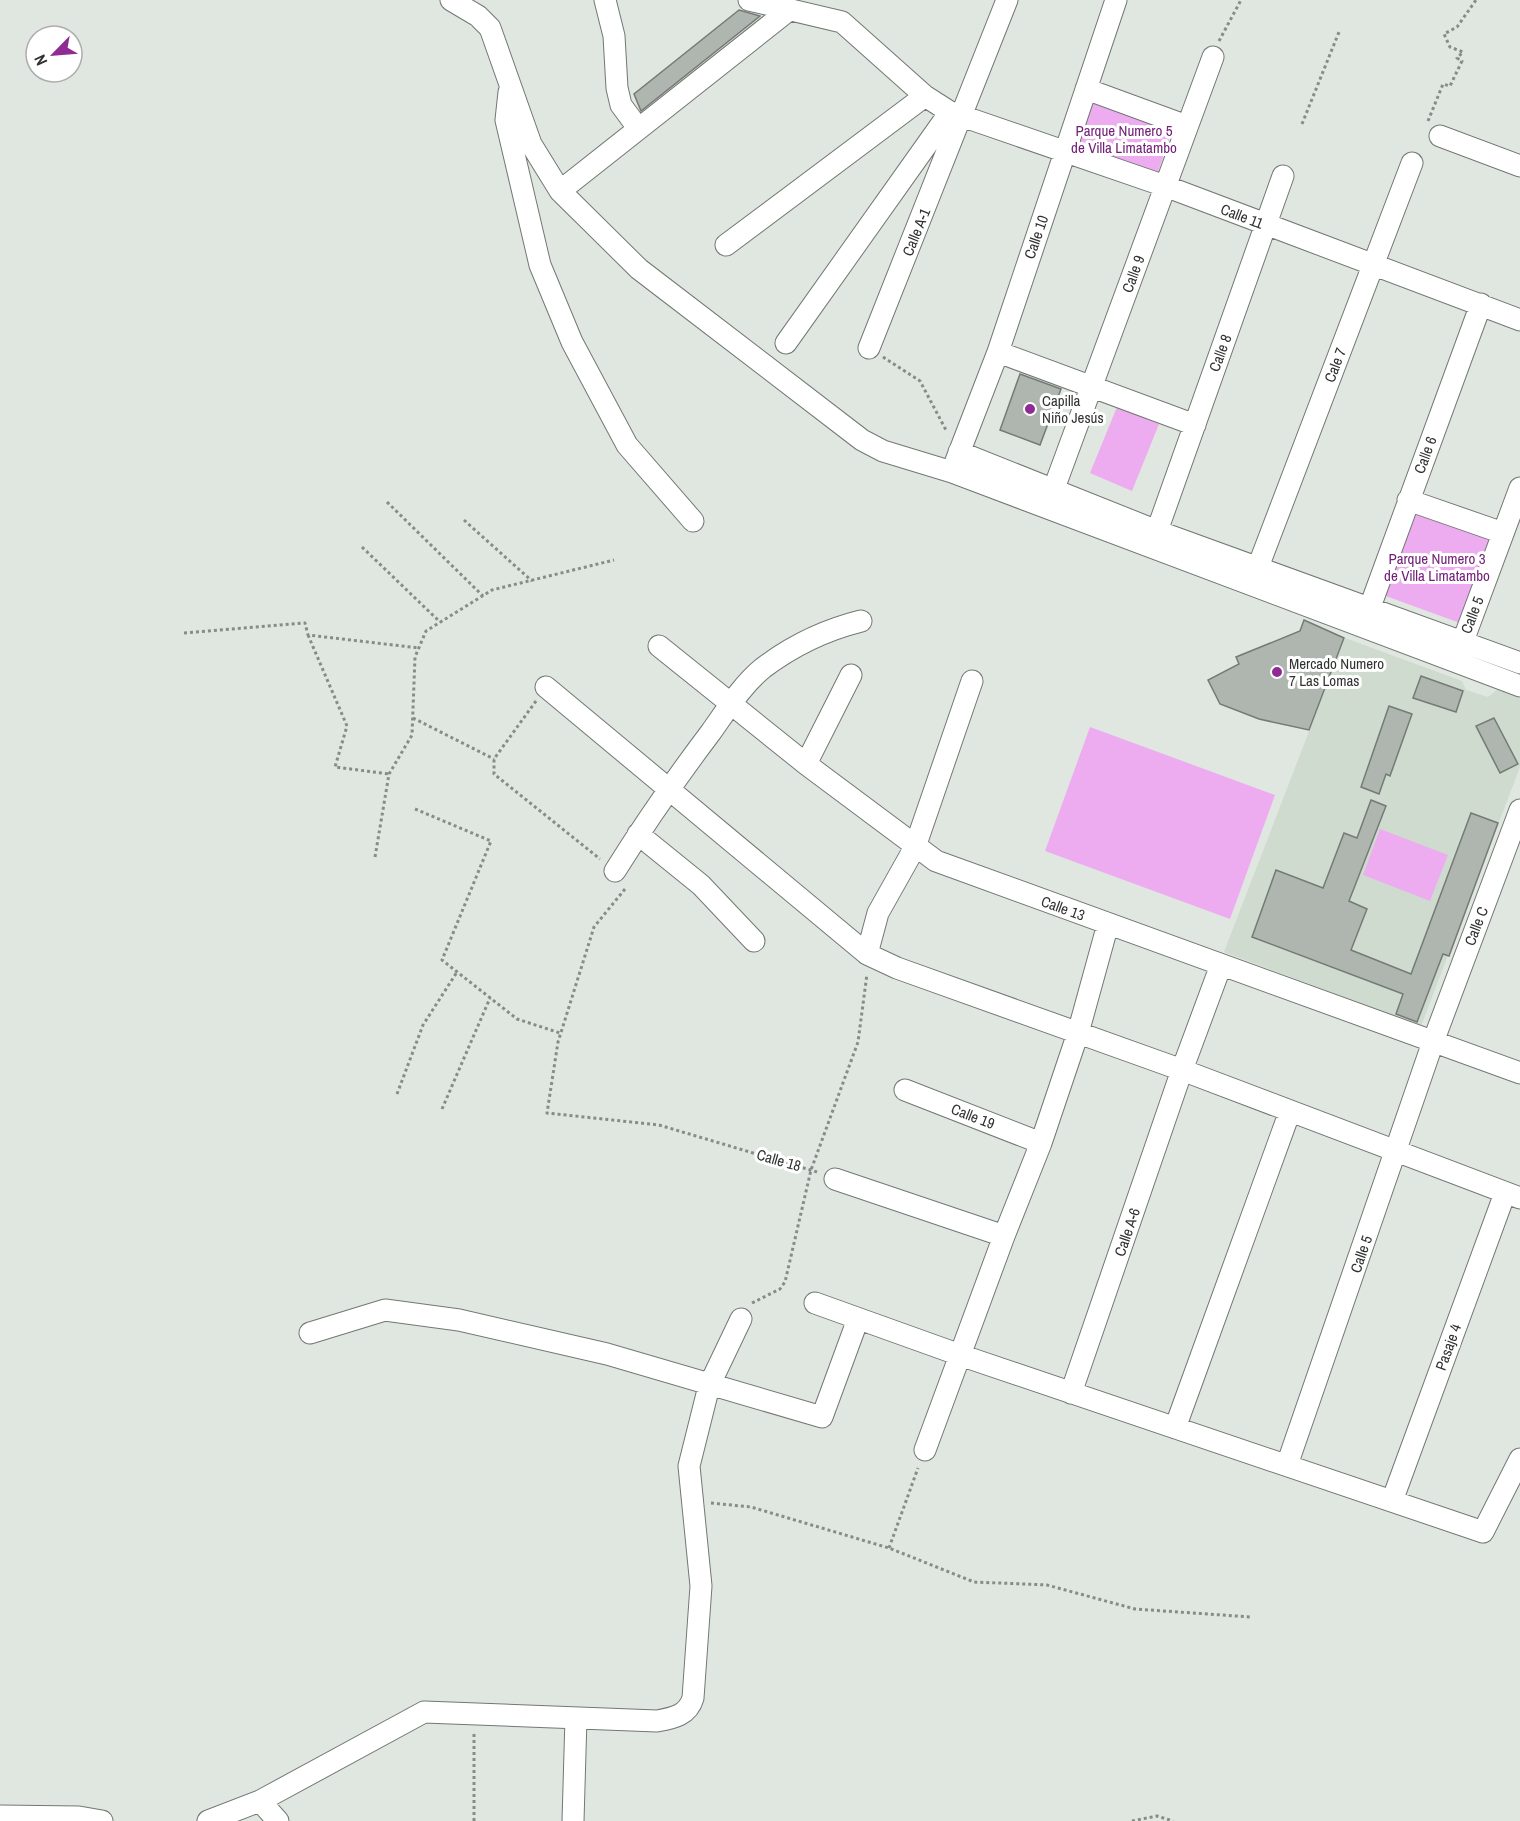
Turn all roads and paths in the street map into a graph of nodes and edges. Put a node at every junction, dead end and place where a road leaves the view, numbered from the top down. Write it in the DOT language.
graph roads {
  1 [pos="451,0"];
  2 [pos="605,0"];
  3 [pos="750,0"];
  4 [pos="1007,0"];
  5 [pos="1116,0"];
  6 [pos="1241,0"];
  7 [pos="1476,0"];
  8 [pos="814,8"];
  9 [pos="789,10"];
  10 [pos="1339,32"];
  11 [pos="1213,57"];
  12 [pos="510,88"];
  13 [pos="1086,89"];
  14 [pos="926,96"];
  15 [pos="957,114"];
  16 [pos="1302,124"];
  17 [pos="1187,126"];
  18 [pos="638,128"];
  19 [pos="1433,130"];
  20 [pos="1065,153"];
  21 [pos="1412,163"];
  22 [pos="1520,166"];
  23 [pos="1283,176"];
  24 [pos="1165,186"];
  25 [pos="560,191"];
  26 [pos="1266,225"];
  27 [pos="726,245"];
  28 [pos="1373,266"];
  29 [pos="1481,304"];
  30 [pos="1520,320"];
  31 [pos="786,343"];
  32 [pos="869,348"];
  33 [pos="998,352"];
  34 [pos="1092,386"];
  35 [pos="1195,425"];
  36 [pos="956,462"];
  37 [pos="1520,488"];
  38 [pos="1053,491"];
  39 [pos="1408,500"];
  40 [pos="387,502"];
  41 [pos="464,520"];
  42 [pos="693,521"];
  43 [pos="1157,531"];
  44 [pos="1503,533"];
  45 [pos="362,547"];
  46 [pos="614,560"];
  47 [pos="1258,567"];
  48 [pos="532,581"];
  49 [pos="483,596"];
  50 [pos="1370,607"];
  51 [pos="861,621"];
  52 [pos="440,622"];
  53 [pos="184,633"];
  54 [pos="308,636"];
  55 [pos="1463,641"];
  56 [pos="659,646"];
  57 [pos="419,648"];
  58 [pos="1520,663"];
  59 [pos="851,675"];
  60 [pos="972,681"];
  61 [pos="1520,686"];
  62 [pos="546,687"];
  63 [pos="732,702"];
  64 [pos="412,718"];
  65 [pos="494,759"];
  66 [pos="806,764"];
  67 [pos="389,774"];
  68 [pos="669,788"];
  69 [pos="415,809"];
  70 [pos="1520,810"];
  71 [pos="638,834"];
  72 [pos="915,847"];
  73 [pos="375,856"];
  74 [pos="615,871"];
  75 [pos="1108,924"];
  76 [pos="754,941"];
  77 [pos="867,954"];
  78 [pos="1221,965"];
  79 [pos="458,972"];
  80 [pos="490,998"];
  81 [pos="561,1033"];
  82 [pos="1077,1033"];
  83 [pos="1433,1042"];
  84 [pos="1182,1070"];
  85 [pos="1520,1073"];
  86 [pos="905,1089"];
  87 [pos="397,1094"];
  88 [pos="442,1109"];
  89 [pos="1290,1111"];
  90 [pos="1041,1143"];
  91 [pos="1396,1152"];
  92 [pos="811,1170"];
  93 [pos="835,1179"];
  94 [pos="1513,1195"];
  95 [pos="1004,1236"];
  96 [pos="814,1303"];
  97 [pos="741,1318"];
  98 [pos="858,1319"];
  99 [pos="310,1333"];
  100 [pos="960,1355"];
  101 [pos="709,1386"];
  102 [pos="1071,1393"];
  103 [pos="1175,1428"];
  104 [pos="925,1450"];
  105 [pos="1520,1459"];
  106 [pos="1287,1465"];
  107 [pos="1392,1501"];
  108 [pos="694,1502"];
  109 [pos="889,1548"];
  110 [pos="1251,1617"];
  111 [pos="474,1713"];
  112 [pos="576,1718"];
  113 [pos="260,1801"];
  114 [pos="0,1816"];
  115 [pos="102,1821"];
  116 [pos="208,1821"];
  117 [pos="278,1821"];
  118 [pos="474,1821"];
  119 [pos="573,1821"];
  120 [pos="1132,1821"];
  121 [pos="1173,1821"];
  1 -- 12 [label="street"];
  2 -- 18 [label="street"];
  3 -- 9 [label="street, Calle 11"];
  4 -- 15 [label="street"];
  5 -- 13 [label="street, Calle 10"];
  6 -- 11 [label="path"];
  7 -- 19 [label="path"];
  8 -- 9 [label="street, Calle 11"];
  8 -- 14 [label="street, Calle 11"];
  9 -- 18 [label="street"];
  10 -- 16 [label="path"];
  11 -- 17 [label="street, Calle 9"];
  12 -- 25 [label="street"];
  12 -- 42 [label="street"];
  13 -- 17 [label="street"];
  13 -- 20 [label="street, Calle 10"];
  14 -- 15 [label="street, Calle 11"];
  14 -- 27 [label="street"];
  15 -- 20 [label="street, Calle 11"];
  15 -- 31 [label="street"];
  15 -- 32 [label="street, Calle A-1"];
  17 -- 24 [label="street, Calle 9"];
  18 -- 25 [label="street"];
  19 -- 22 [label="street"];
  20 -- 24 [label="street, Calle 11"];
  20 -- 33 [label="street, Calle 10"];
  21 -- 28 [label="street, Cale 7"];
  23 -- 26 [label="street, Calle 8"];
  24 -- 26 [label="street, Calle 11"];
  24 -- 34 [label="street, Calle 9"];
  25 -- 36 [label="street"];
  26 -- 28 [label="street, Calle 11"];
  26 -- 35 [label="street, Calle 8"];
  28 -- 29 [label="street, Calle 11"];
  28 -- 47 [label="street, Cale 7"];
  29 -- 30 [label="street, Calle 11"];
  29 -- 39 [label="street, Calle 6"];
  32 -- 36 [label="path"];
  33 -- 34 [label="street"];
  33 -- 36 [label="street, Calle 10"];
  34 -- 35 [label="street"];
  34 -- 38 [label="street, Calle 9"];
  35 -- 43 [label="street, Calle 8"];
  36 -- 38 [label="street"];
  36 -- 61 [label="street"];
  37 -- 44 [label="street, Calle 5"];
  38 -- 43 [label="street"];
  39 -- 44 [label="street"];
  39 -- 50 [label="street, Calle 6"];
  40 -- 49 [label="path"];
  41 -- 48 [label="path"];
  43 -- 47 [label="street"];
  44 -- 55 [label="street, Calle 5"];
  45 -- 52 [label="path"];
  46 -- 48 [label="path"];
  47 -- 50 [label="street"];
  48 -- 49 [label="path"];
  49 -- 52 [label="path"];
  50 -- 55 [label="street"];
  51 -- 63 [label="street"];
  52 -- 57 [label="path"];
  53 -- 54 [label="path"];
  54 -- 57 [label="path"];
  54 -- 67 [label="path"];
  55 -- 58 [label="street"];
  56 -- 63 [label="street, Calle 13"];
  57 -- 64 [label="path"];
  59 -- 66 [label="street"];
  60 -- 72 [label="street"];
  62 -- 65 [label="path"];
  62 -- 68 [label="street"];
  63 -- 66 [label="street, Calle 13"];
  63 -- 68 [label="street"];
  64 -- 65 [label="path"];
  64 -- 67 [label="path"];
  65 -- 74 [label="path"];
  66 -- 72 [label="street, Calle 13"];
  67 -- 73 [label="path"];
  68 -- 71 [label="street"];
  68 -- 77 [label="street"];
  69 -- 79 [label="path"];
  70 -- 83 [label="street, Calle C"];
  71 -- 74 [label="street"];
  71 -- 76 [label="street"];
  72 -- 75 [label="street, Calle 13"];
  72 -- 77 [label="street"];
  74 -- 81 [label="path"];
  75 -- 78 [label="street, Calle 13"];
  75 -- 82 [label="street"];
  77 -- 82 [label="street"];
  77 -- 92 [label="path"];
  78 -- 83 [label="street, Calle 13"];
  78 -- 84 [label="street, Calle A-6"];
  79 -- 80 [label="path"];
  79 -- 87 [label="path"];
  80 -- 81 [label="path"];
  80 -- 88 [label="path"];
  81 -- 92 [label="path, Calle 18"];
  82 -- 84 [label="street"];
  82 -- 90 [label="street"];
  83 -- 85 [label="street, Calle 13"];
  83 -- 91 [label="street, Calle 5"];
  84 -- 89 [label="street"];
  84 -- 102 [label="street, Calle A-6"];
  86 -- 90 [label="street, Calle 19"];
  89 -- 91 [label="street"];
  89 -- 103 [label="street"];
  90 -- 95 [label="street"];
  91 -- 94 [label="street"];
  91 -- 106 [label="street, Calle 5"];
  92 -- 93 [label="path, Calle 18"];
  92 -- 97 [label="path"];
  93 -- 95 [label="street"];
  94 -- 107 [label="street, Pasaje 4"];
  95 -- 100 [label="street"];
  96 -- 98 [label="street"];
  97 -- 101 [label="street"];
  98 -- 100 [label="street"];
  98 -- 101 [label="street"];
  99 -- 101 [label="street"];
  100 -- 102 [label="street"];
  100 -- 104 [label="street"];
  101 -- 108 [label="street"];
  102 -- 103 [label="street"];
  103 -- 106 [label="street"];
  104 -- 109 [label="path"];
  105 -- 107 [label="street"];
  106 -- 107 [label="street"];
  108 -- 109 [label="path"];
  108 -- 112 [label="street"];
  109 -- 110 [label="path"];
  111 -- 112 [label="street"];
  111 -- 113 [label="street"];
  111 -- 118 [label="path"];
  112 -- 119 [label="street"];
  113 -- 116 [label="street"];
  113 -- 117 [label="street"];
  114 -- 115 [label="street"];
  120 -- 121 [label="path"];
}
